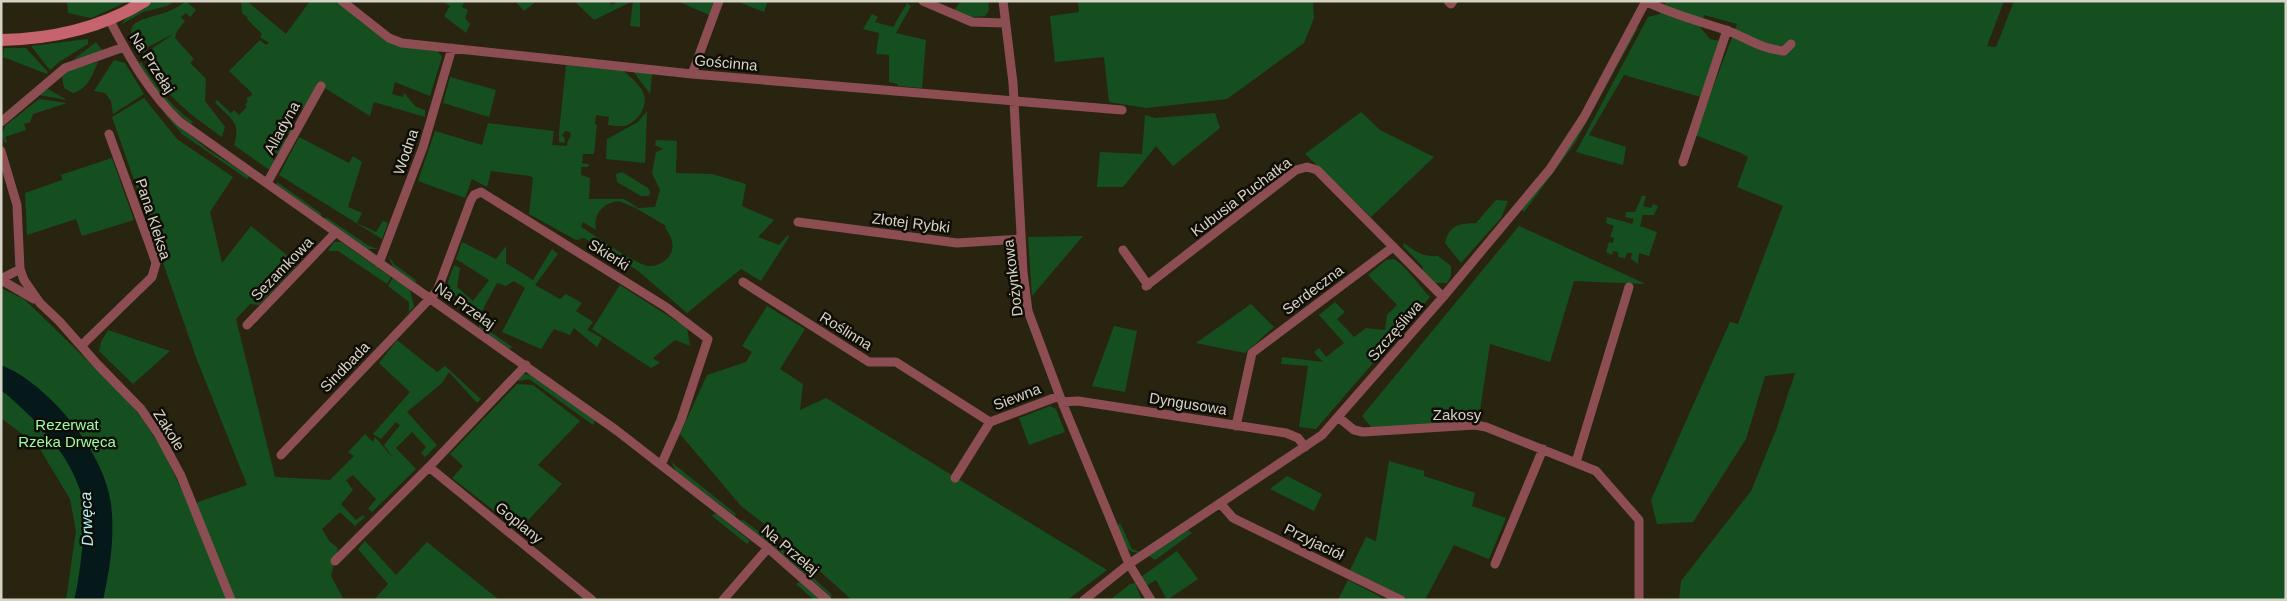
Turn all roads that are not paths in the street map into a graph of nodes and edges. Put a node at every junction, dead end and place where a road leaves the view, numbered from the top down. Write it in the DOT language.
graph roads {
  1 [pos="145,1"];
  2 [pos="342,1"];
  3 [pos="719,1"];
  4 [pos="923,1"];
  5 [pos="1003,1"];
  6 [pos="1646,1"];
  7 [pos="109,19"];
  8 [pos="1005,23"];
  9 [pos="1727,30"];
  10 [pos="1,40"];
  11 [pos="1791,44"];
  12 [pos="124,47"];
  13 [pos="452,48"];
  14 [pos="692,74"];
  15 [pos="321,86"];
  16 [pos="1014,101"];
  17 [pos="1122,110"];
  18 [pos="1,122"];
  19 [pos="109,134"];
  20 [pos="1,150"];
  21 [pos="1683,162"];
  22 [pos="267,183"];
  23 [pos="798,222"];
  24 [pos="336,232"];
  25 [pos="1021,239"];
  26 [pos="1393,247"];
  27 [pos="1123,250"];
  28 [pos="379,263"];
  29 [pos="20,269"];
  30 [pos="1,280"];
  31 [pos="743,282"];
  32 [pos="1630,287"];
  33 [pos="1443,297"];
  34 [pos="430,298"];
  35 [pos="40,302"];
  36 [pos="247,325"];
  37 [pos="82,345"];
  38 [pos="526,365"];
  39 [pos="1060,399"];
  40 [pos="1338,417"];
  41 [pos="990,422"];
  42 [pos="1236,426"];
  43 [pos="1305,446"];
  44 [pos="1543,449"];
  45 [pos="281,455"];
  46 [pos="1576,462"];
  47 [pos="661,465"];
  48 [pos="429,467"];
  49 [pos="955,478"];
  50 [pos="1220,503"];
  51 [pos="768,548"];
  52 [pos="335,561"];
  53 [pos="1130,564"];
  54 [pos="1495,564"];
  55 [pos="1387,597"];
  56 [pos="231,600"];
  57 [pos="592,600"];
  58 [pos="723,600"];
  59 [pos="826,600"];
  60 [pos="1084,600"];
  61 [pos="1151,600"];
  62 [pos="1401,600"];
  63 [pos="1639,600"];
  1 -- 7 [label="main road"];
  2 -- 13 [label="street, Gościnna"];
  3 -- 14 [label="street"];
  4 -- 8 [label="street"];
  5 -- 8 [label="street, Dożynkowa"];
  6 -- 9 [label="street"];
  6 -- 33 [label="street, Szczęśliwa"];
  7 -- 10 [label="main road"];
  7 -- 12 [label="street, Na Przełaj"];
  8 -- 16 [label="street, Dożynkowa"];
  9 -- 11 [label="street"];
  9 -- 21 [label="street"];
  12 -- 18 [label="street"];
  12 -- 22 [label="street, Na Przełaj"];
  13 -- 14 [label="street, Gościnna"];
  13 -- 28 [label="street, Wodna"];
  14 -- 16 [label="street, Gościnna"];
  15 -- 22 [label="street, Alladyna"];
  16 -- 17 [label="street, Gościnna"];
  16 -- 25 [label="street, Dożynkowa"];
  19 -- 37 [label="street, Pana Kleksa"];
  20 -- 29 [label="street, Zakole"];
  22 -- 24 [label="street, Na Przełaj"];
  23 -- 25 [label="street, Złotej Rybki"];
  24 -- 28 [label="street, Na Przełaj"];
  24 -- 36 [label="street, Sezamkowa"];
  25 -- 39 [label="street, Dożynkowa"];
  26 -- 27 [label="street, Kubusia Puchatka"];
  26 -- 33 [label="street"];
  26 -- 42 [label="street, Serdeczna"];
  28 -- 34 [label="street, Na Przełaj"];
  29 -- 30 [label="street"];
  29 -- 35 [label="street, Zakole"];
  30 -- 35 [label="street, Zakole"];
  31 -- 41 [label="street, Roślinna"];
  32 -- 46 [label="street"];
  33 -- 40 [label="street, Szczęśliwa"];
  34 -- 38 [label="street, Na Przełaj"];
  34 -- 45 [label="street, Sindbada"];
  34 -- 47 [label="street, Skierki"];
  35 -- 37 [label="street, Zakole"];
  37 -- 56 [label="street, Zakole"];
  38 -- 47 [label="street, Na Przełaj"];
  38 -- 48 [label="street"];
  39 -- 41 [label="street, Siewna"];
  39 -- 42 [label="street, Dyngusowa"];
  39 -- 53 [label="street, Dożynkowa"];
  40 -- 43 [label="street, Szczęśliwa"];
  40 -- 44 [label="street, Zakosy"];
  41 -- 49 [label="street, Siewna"];
  42 -- 43 [label="street, Dyngusowa"];
  43 -- 50 [label="street, Szczęśliwa"];
  44 -- 46 [label="street, Zakosy"];
  44 -- 54 [label="street"];
  46 -- 63 [label="street, Zakosy"];
  47 -- 51 [label="street, Na Przełaj"];
  48 -- 52 [label="street"];
  48 -- 57 [label="street, Goplany"];
  50 -- 53 [label="street, Szczęśliwa"];
  50 -- 55 [label="street, Przyjaciół"];
  51 -- 58 [label="street"];
  51 -- 59 [label="street, Na Przełaj"];
  53 -- 60 [label="street, Szczęśliwa"];
  53 -- 61 [label="street, Dożynkowa"];
  55 -- 62 [label="street, Przyjaciół"];
}
